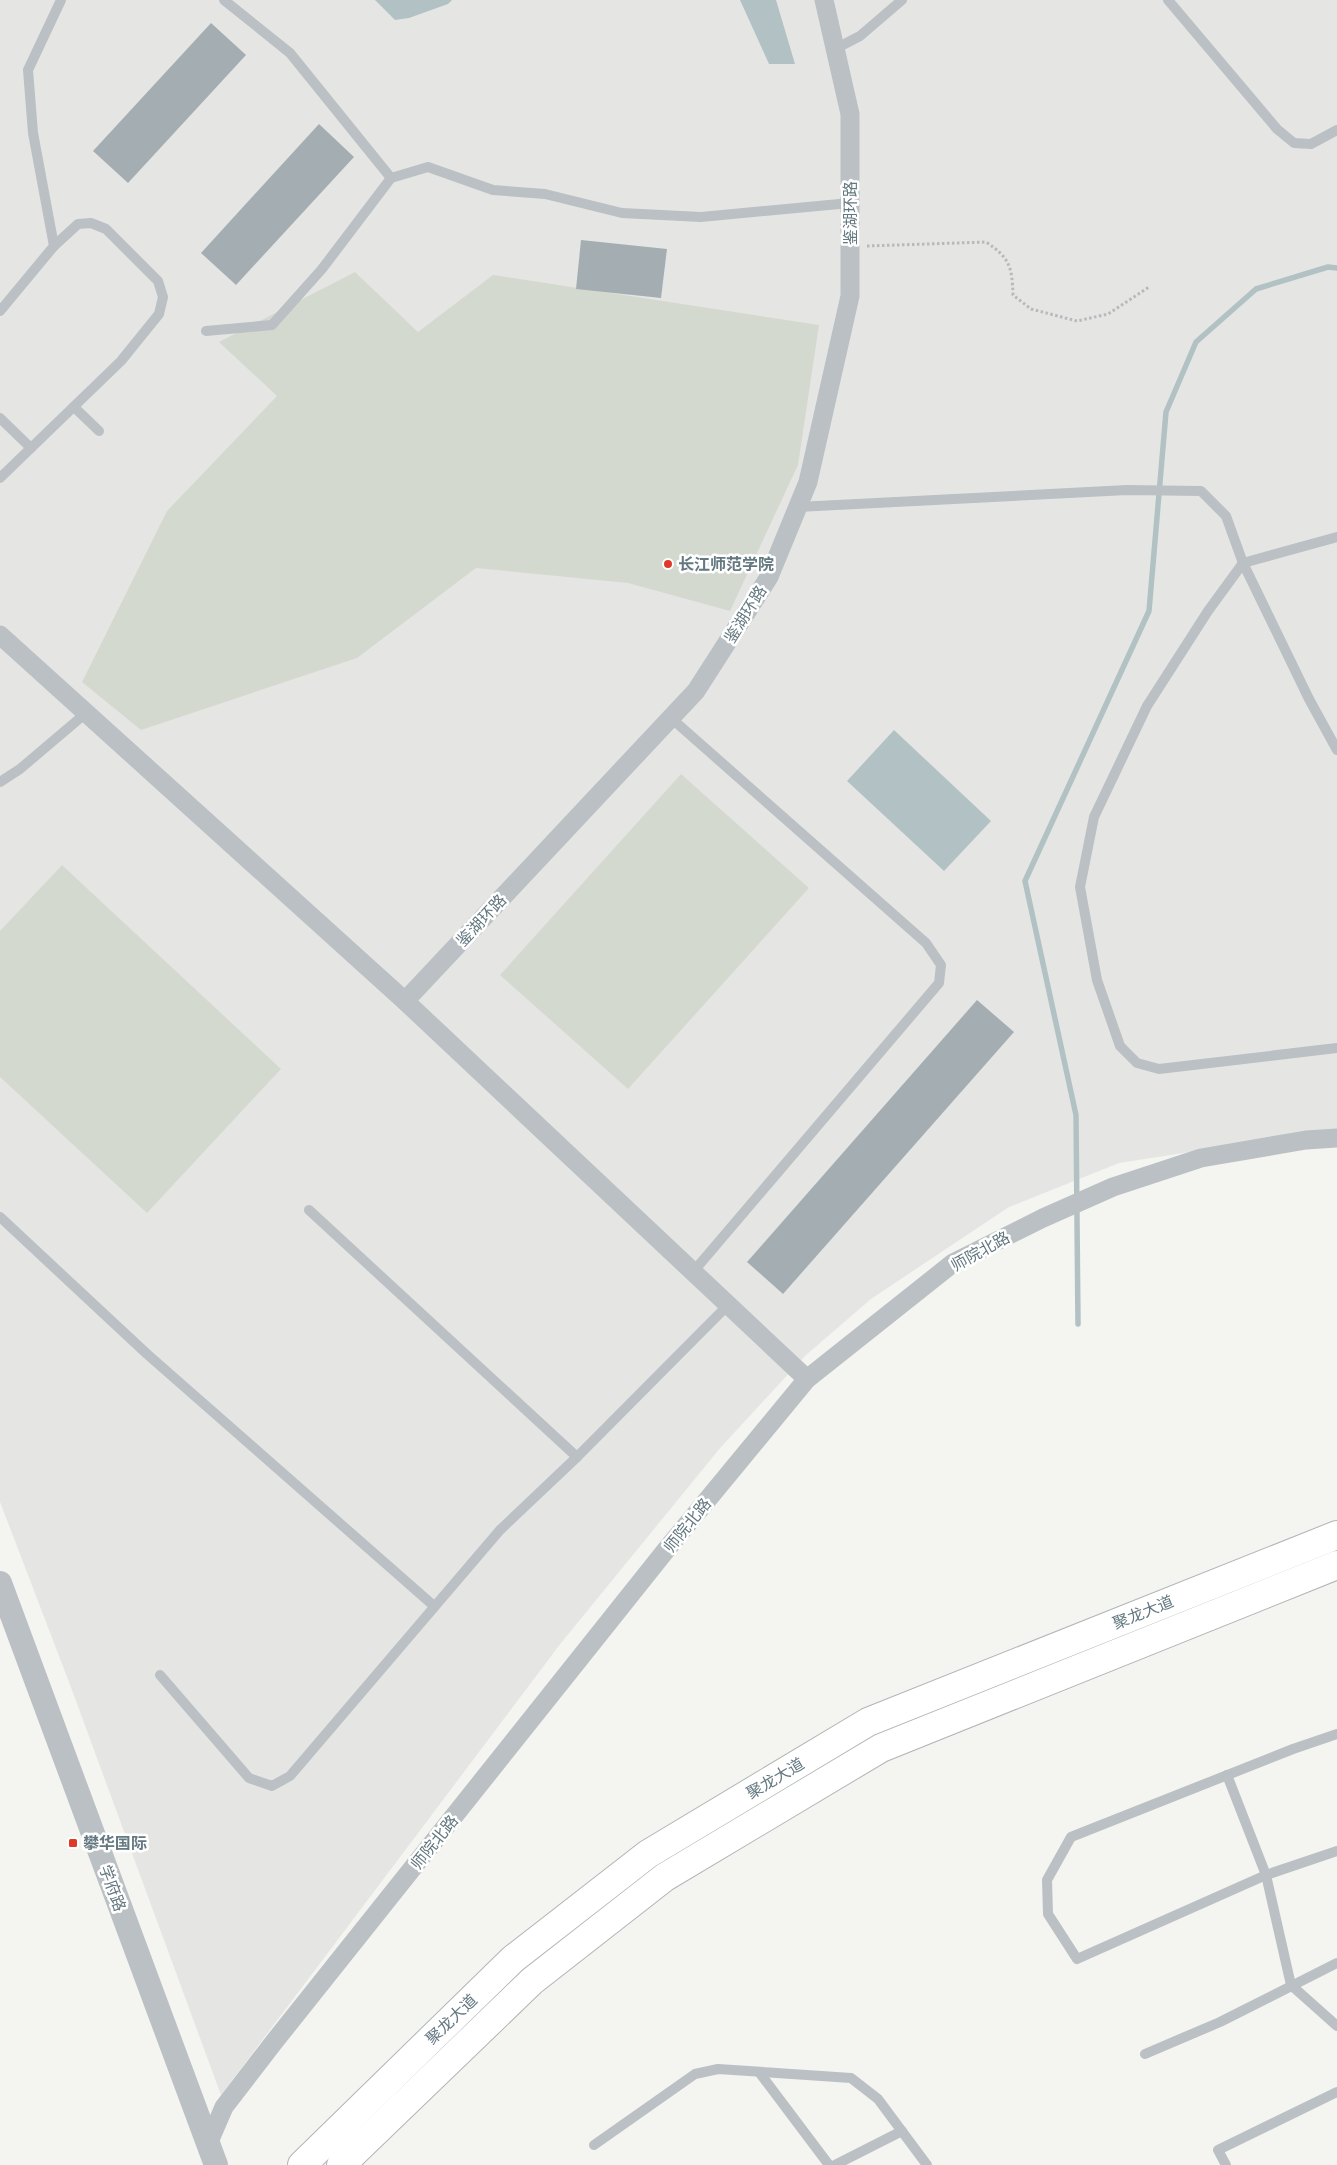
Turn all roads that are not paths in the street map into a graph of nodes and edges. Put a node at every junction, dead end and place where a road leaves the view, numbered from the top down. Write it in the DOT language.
graph roads {
  1 [pos="61,0"];
  2 [pos="224,0"];
  3 [pos="824,0"];
  4 [pos="902,0"];
  5 [pos="1168,0"];
  6 [pos="835,49"];
  7 [pos="1337,130"];
  8 [pos="391,178"];
  9 [pos="850,202"];
  10 [pos="54,246"];
  11 [pos="0,311"];
  12 [pos="206,331"];
  13 [pos="74,407"];
  14 [pos="0,418"];
  15 [pos="99,431"];
  16 [pos="31,448"];
  17 [pos="0,478"];
  18 [pos="798,507"];
  19 [pos="1337,537"];
  20 [pos="1243,563"];
  21 [pos="0,635"];
  22 [pos="86,712"];
  23 [pos="670,718"];
  24 [pos="1337,750"];
  25 [pos="0,782"];
  26 [pos="405,1001"];
  27 [pos="1337,1048"];
  28 [pos="1337,1138"];
  29 [pos="309,1210"];
  30 [pos="0,1217"];
  31 [pos="693,1272"];
  32 [pos="728,1305"];
  33 [pos="807,1379"];
  34 [pos="577,1457"];
  35 [pos="1337,1535"];
  36 [pos="1337,1565"];
  37 [pos="0,1583"];
  38 [pos="434,1606"];
  39 [pos="160,1675"];
  40 [pos="1337,1734"];
  41 [pos="1227,1775"];
  42 [pos="1337,1851"];
  43 [pos="1266,1874"];
  44 [pos="1337,1963"];
  45 [pos="1290,1985"];
  46 [pos="1337,2026"];
  47 [pos="1145,2054"];
  48 [pos="760,2072"];
  49 [pos="1337,2092"];
  50 [pos="902,2131"];
  51 [pos="594,2145"];
  52 [pos="212,2155"];
  53 [pos="302,2165"];
  54 [pos="342,2165"];
  55 [pos="829,2165"];
  56 [pos="835,2165"];
  57 [pos="927,2165"];
  58 [pos="1226,2165"];
  1 -- 10 [label="lane"];
  2 -- 8 [label="lane"];
  3 -- 6 [label="street, 鉴湖环路"];
  4 -- 6 [label="lane"];
  5 -- 7 [label="lane"];
  6 -- 9 [label="street, 鉴湖环路"];
  8 -- 9 [label="lane"];
  8 -- 12 [label="lane"];
  9 -- 18 [label="street, 鉴湖环路"];
  10 -- 11 [label="lane"];
  10 -- 13 [label="lane"];
  13 -- 15 [label="lane"];
  13 -- 16 [label="lane"];
  14 -- 16 [label="lane"];
  16 -- 17 [label="lane"];
  18 -- 20 [label="lane"];
  18 -- 23 [label="street, 鉴湖环路"];
  19 -- 20 [label="lane"];
  20 -- 24 [label="lane"];
  20 -- 27 [label="lane"];
  21 -- 22 [label="street"];
  22 -- 25 [label="lane"];
  22 -- 26 [label="street"];
  23 -- 26 [label="street, 鉴湖环路"];
  23 -- 31 [label="lane"];
  26 -- 31 [label="street"];
  28 -- 33 [label="street, 师院北路"];
  29 -- 34 [label="lane"];
  30 -- 38 [label="lane"];
  31 -- 32 [label="street"];
  32 -- 33 [label="street"];
  32 -- 34 [label="lane"];
  33 -- 52 [label="street, 师院北路"];
  34 -- 38 [label="lane"];
  35 -- 53 [label="highway, 聚龙大道"];
  36 -- 54 [label="highway, 聚龙大道"];
  37 -- 52 [label="street, 学府路"];
  38 -- 39 [label="lane"];
  40 -- 41 [label="lane"];
  41 -- 43 [label="lane"];
  41 -- 43 [label="lane"];
  42 -- 43 [label="lane"];
  43 -- 45 [label="lane"];
  44 -- 45 [label="lane"];
  45 -- 46 [label="lane"];
  45 -- 47 [label="lane"];
  48 -- 50 [label="lane"];
  48 -- 51 [label="lane"];
  48 -- 55 [label="lane"];
  49 -- 58 [label="lane"];
  50 -- 56 [label="lane"];
  50 -- 57 [label="lane"];
}
